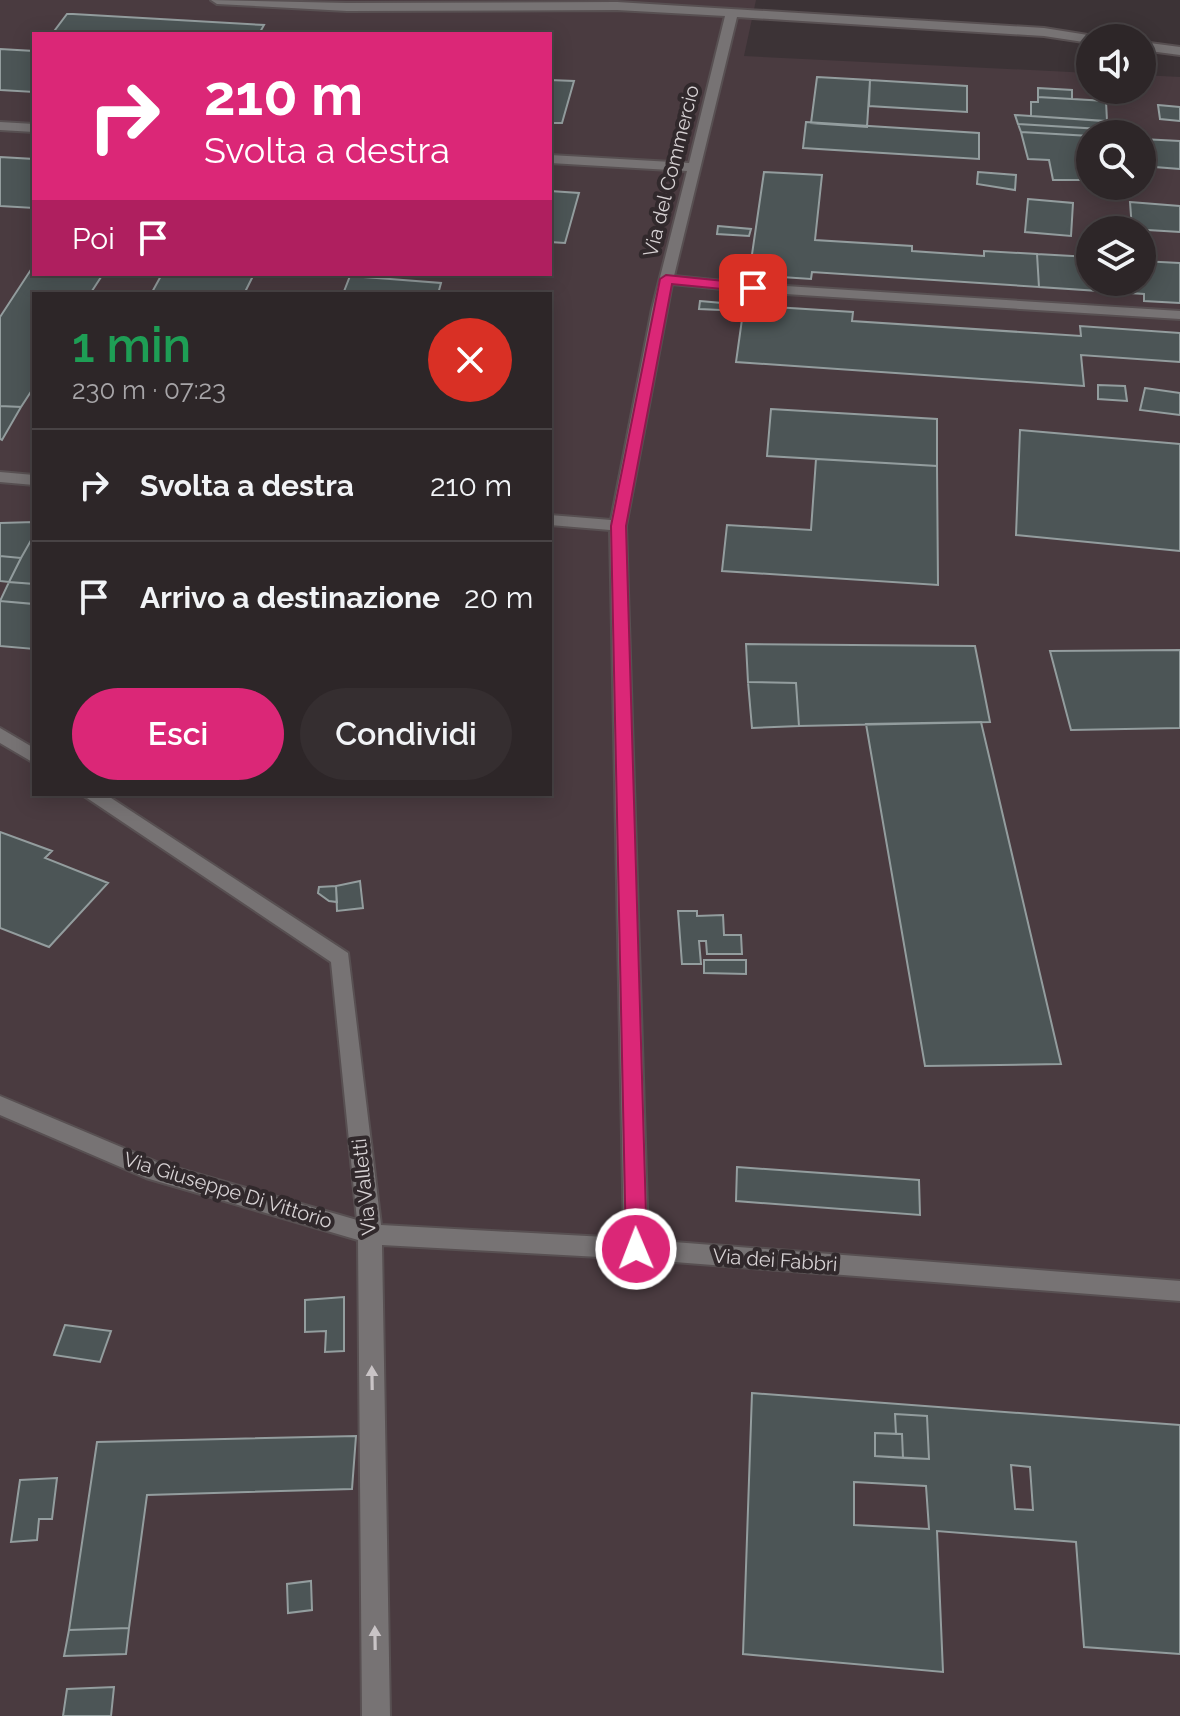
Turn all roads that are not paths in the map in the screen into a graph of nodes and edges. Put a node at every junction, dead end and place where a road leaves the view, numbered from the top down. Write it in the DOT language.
graph roads {
  1 [pos="217,0"];
  2 [pos="732,14"];
  3 [pos="1076,37"];
  4 [pos="1156,48"];
  5 [pos="1180,51"];
  6 [pos="0,126"];
  7 [pos="32,128"];
  8 [pos="552,159"];
  9 [pos="695,167"];
  10 [pos="666,279"];
  11 [pos="1180,315"];
  12 [pos="0,477"];
  13 [pos="32,480"];
  14 [pos="552,520"];
  15 [pos="618,526"];
  16 [pos="0,734"];
  17 [pos="32,756"];
  18 [pos="94,796"];
  19 [pos="0,1105"];
  20 [pos="370,1234"];
  21 [pos="636,1249"];
  22 [pos="1180,1291"];
  23 [pos="376,1716"];
  1 -- 2 [label="street"];
  2 -- 3 [label="street"];
  2 -- 9 [label="street, Via del Commercio"];
  4 -- 5 [label="street"];
  6 -- 7 [label="street"];
  8 -- 9 [label="street"];
  9 -- 10 [label="street, Via del Commercio"];
  10 -- 11 [label="street"];
  10 -- 15 [label="street, Via del Commercio"];
  12 -- 13 [label="street"];
  14 -- 15 [label="street"];
  15 -- 21 [label="street, Via del Commercio"];
  16 -- 17 [label="street"];
  18 -- 20 [label="street, Via Valletti"];
  19 -- 20 [label="street, Via Giuseppe Di Vittorio"];
  20 -- 21 [label="street, Via dei Fabbri"];
  23 -- 20 [label="street, Via Valletti, one-way"];
  21 -- 22 [label="street, Via dei Fabbri"];
}
